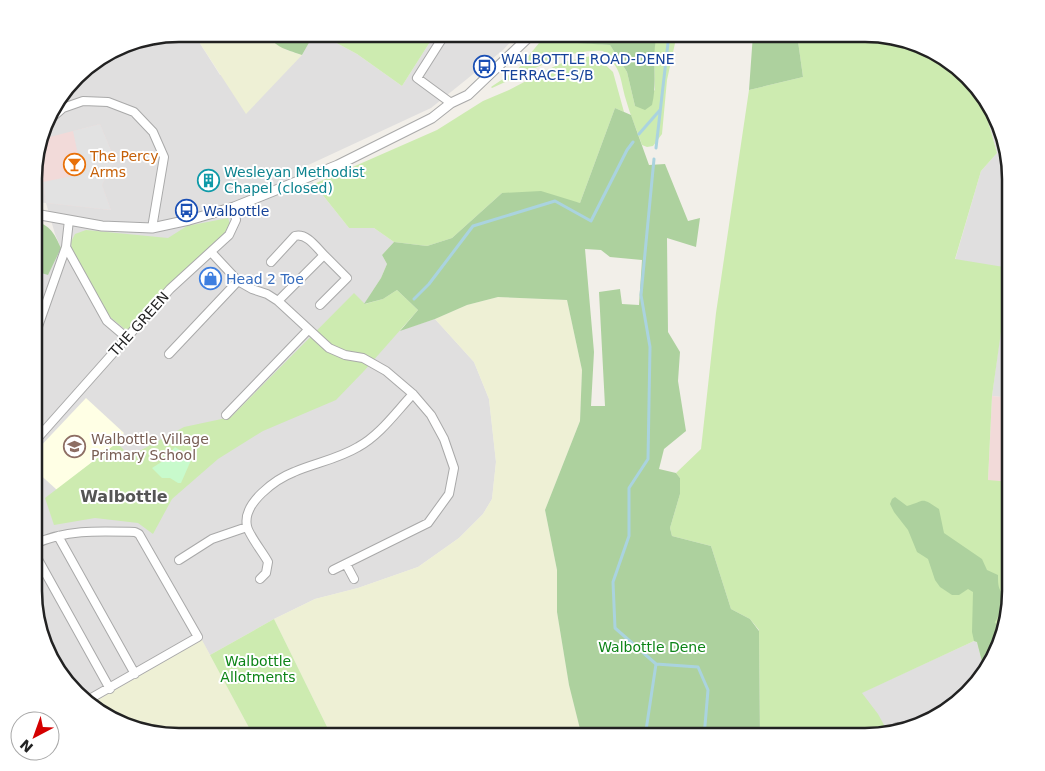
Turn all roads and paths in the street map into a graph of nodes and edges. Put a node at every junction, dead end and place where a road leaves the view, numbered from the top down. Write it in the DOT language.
graph roads {
  1 [pos="439,43"];
  2 [pos="523,43"];
  3 [pos="451,103"];
  4 [pos="63,108"];
  5 [pos="234,207"];
  6 [pos="43,213"];
  7 [pos="69,220"];
  8 [pos="152,228"];
  9 [pos="66,247"];
  10 [pos="211,252"];
  11 [pos="324,255"];
  12 [pos="272,257"];
  13 [pos="238,281"];
  14 [pos="278,301"];
  15 [pos="320,305"];
  16 [pos="43,313"];
  17 [pos="308,330"];
  18 [pos="127,338"];
  19 [pos="169,354"];
  20 [pos="413,394"];
  21 [pos="226,415"];
  22 [pos="43,432"];
  23 [pos="247,527"];
  24 [pos="58,536"];
  25 [pos="43,541"];
  26 [pos="179,560"];
  27 [pos="346,564"];
  28 [pos="43,568"];
  29 [pos="334,570"];
  30 [pos="260,579"];
  31 [pos="354,579"];
  32 [pos="135,674"];
  33 [pos="110,689"];
  34 [pos="93,697"];
  1 -- 3 [label="street"];
  2 -- 3 [label="street"];
  3 -- 5 [label="street"];
  4 -- 8 [label="street"];
  5 -- 8 [label="street"];
  5 -- 10 [label="street, THE GREEN"];
  6 -- 7 [label="street"];
  7 -- 8 [label="street"];
  7 -- 9 [label="street"];
  9 -- 16 [label="street"];
  9 -- 18 [label="street"];
  10 -- 13 [label="street"];
  10 -- 18 [label="street, THE GREEN"];
  11 -- 12 [label="street"];
  11 -- 14 [label="street"];
  11 -- 15 [label="street"];
  13 -- 14 [label="street"];
  13 -- 19 [label="street"];
  14 -- 17 [label="street"];
  17 -- 20 [label="street"];
  17 -- 21 [label="street"];
  18 -- 22 [label="street, THE GREEN"];
  20 -- 23 [label="street"];
  20 -- 27 [label="street"];
  23 -- 26 [label="street"];
  23 -- 30 [label="street"];
  24 -- 25 [label="street"];
  24 -- 32 [label="street"];
  24 -- 32 [label="street"];
  27 -- 29 [label="street"];
  27 -- 31 [label="street"];
  28 -- 33 [label="street"];
  32 -- 33 [label="street"];
  33 -- 34 [label="street"];
}
